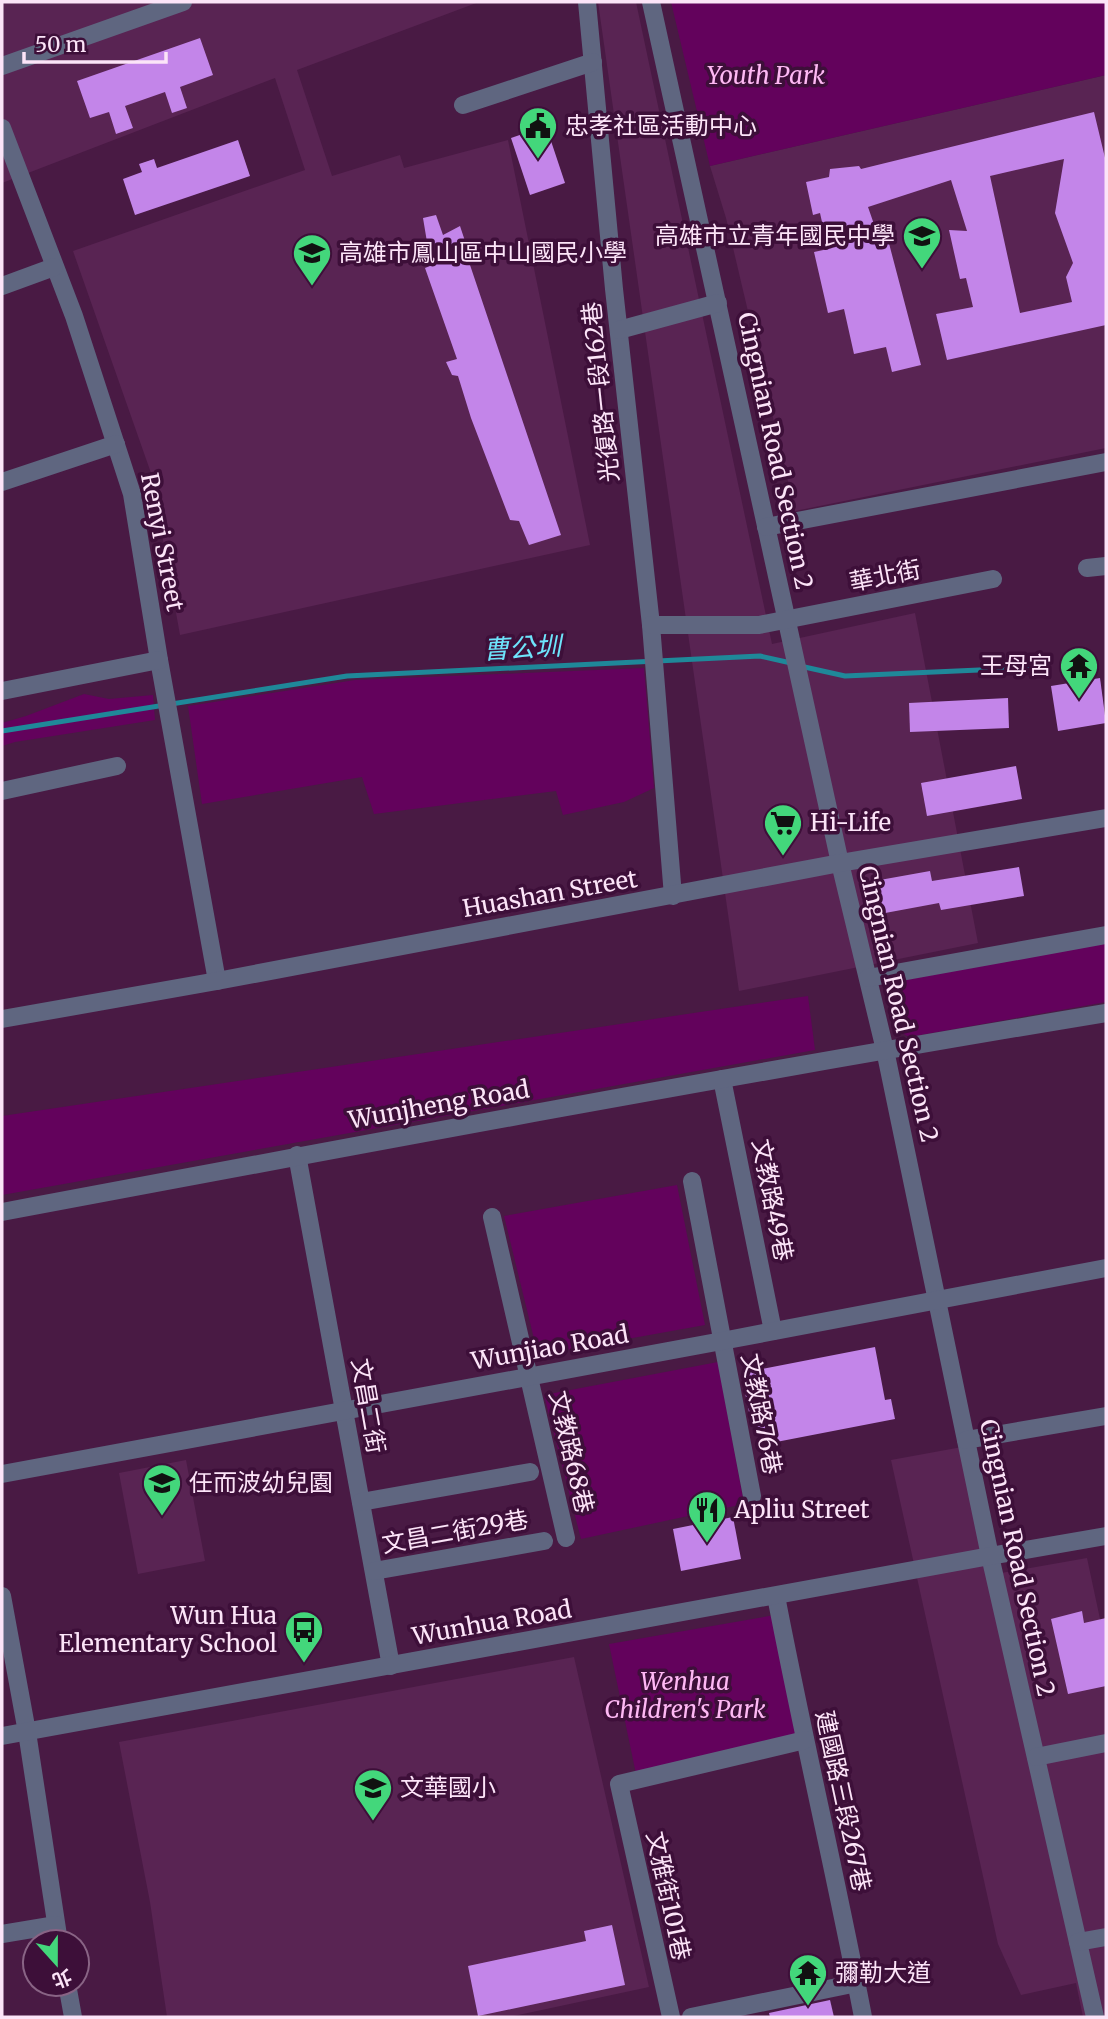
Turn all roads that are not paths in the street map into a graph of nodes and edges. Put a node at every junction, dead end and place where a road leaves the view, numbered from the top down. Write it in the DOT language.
graph roads {
  1 [pos="183,2"];
  2 [pos="587,2"];
  3 [pos="651,2"];
  4 [pos="593,62"];
  5 [pos="2,66"];
  6 [pos="463,105"];
  7 [pos="2,128"];
  8 [pos="54,267"];
  9 [pos="2,286"];
  10 [pos="718,303"];
  11 [pos="619,330"];
  12 [pos="116,444"];
  13 [pos="1106,462"];
  14 [pos="2,482"];
  15 [pos="766,527"];
  16 [pos="1106,566"];
  17 [pos="1087,568"];
  18 [pos="993,579"];
  19 [pos="787,621"];
  20 [pos="651,625"];
  21 [pos="159,660"];
  22 [pos="2,691"];
  23 [pos="117,766"];
  24 [pos="2,791"];
  25 [pos="1106,818"];
  26 [pos="840,863"];
  27 [pos="673,896"];
  28 [pos="1106,935"];
  29 [pos="868,978"];
  30 [pos="217,981"];
  31 [pos="1106,1013"];
  32 [pos="2,1018"];
  33 [pos="885,1050"];
  34 [pos="722,1079"];
  35 [pos="297,1155"];
  36 [pos="691,1181"];
  37 [pos="2,1212"];
  38 [pos="492,1217"];
  39 [pos="1106,1268"];
  40 [pos="937,1299"];
  41 [pos="773,1331"];
  42 [pos="722,1341"];
  43 [pos="529,1377"];
  44 [pos="344,1410"];
  45 [pos="1106,1416"];
  46 [pos="966,1440"];
  47 [pos="530,1472"];
  48 [pos="2,1474"];
  49 [pos="752,1496"];
  50 [pos="361,1502"];
  51 [pos="1106,1536"];
  52 [pos="566,1538"];
  53 [pos="544,1541"];
  54 [pos="990,1556"];
  55 [pos="374,1571"];
  56 [pos="2,1596"];
  57 [pos="776,1596"];
  58 [pos="391,1666"];
  59 [pos="27,1732"];
  60 [pos="2,1737"];
  61 [pos="804,1740"];
  62 [pos="1106,1743"];
  63 [pos="1036,1757"];
  64 [pos="56,1928"];
  65 [pos="2,1934"];
  66 [pos="21,1934"];
  67 [pos="1106,1937"];
  68 [pos="1078,1942"];
  69 [pos="856,1983"];
  70 [pos="69,1998"];
  71 [pos="72,2017"];
  72 [pos="671,2017"];
  73 [pos="691,2017"];
  74 [pos="863,2017"];
  75 [pos="1095,2017"];
  1 -- 5 [label="street"];
  2 -- 4 [label="street, 光復路一段162巷"];
  3 -- 10 [label="street, Cingnian Road Section 2"];
  4 -- 6 [label="street"];
  4 -- 11 [label="street, 光復路一段162巷"];
  7 -- 8 [label="street, Renyi Street"];
  8 -- 9 [label="street"];
  8 -- 12 [label="street, Renyi Street"];
  10 -- 11 [label="street"];
  10 -- 15 [label="street, Cingnian Road Section 2"];
  11 -- 20 [label="street, 光復路一段162巷"];
  12 -- 14 [label="street"];
  12 -- 21 [label="street, Renyi Street"];
  13 -- 15 [label="street"];
  15 -- 19 [label="street, Cingnian Road Section 2"];
  16 -- 17 [label="street"];
  18 -- 19 [label="street, 華北街"];
  19 -- 20 [label="street, 華北街"];
  19 -- 26 [label="street, Cingnian Road Section 2"];
  20 -- 27 [label="street, 光復路一段162巷"];
  21 -- 22 [label="street"];
  21 -- 30 [label="street, Renyi Street"];
  23 -- 24 [label="street"];
  25 -- 26 [label="street, Huashan Street"];
  26 -- 27 [label="street, Huashan Street"];
  26 -- 29 [label="street, Cingnian Road Section 2"];
  27 -- 30 [label="street, Huashan Street"];
  28 -- 29 [label="street"];
  29 -- 33 [label="street, Cingnian Road Section 2"];
  30 -- 32 [label="street, Huashan Street"];
  31 -- 33 [label="street, Wunjheng Road"];
  33 -- 34 [label="street, Wunjheng Road"];
  33 -- 40 [label="street, Cingnian Road Section 2"];
  34 -- 35 [label="street, Wunjheng Road"];
  34 -- 41 [label="street, 文教路49巷"];
  35 -- 37 [label="street, Wunjheng Road"];
  35 -- 44 [label="street, 文昌二街"];
  36 -- 42 [label="street, 文教路76巷"];
  38 -- 43 [label="street, 文教路68巷"];
  39 -- 40 [label="street, Wunjiao Road"];
  40 -- 41 [label="street, Wunjiao Road"];
  40 -- 46 [label="street, Cingnian Road Section 2"];
  41 -- 42 [label="street, Wunjiao Road"];
  42 -- 43 [label="street, Wunjiao Road"];
  42 -- 49 [label="street, 文教路76巷"];
  43 -- 44 [label="street, Wunjiao Road"];
  43 -- 52 [label="street, 文教路68巷"];
  44 -- 48 [label="street, Wunjiao Road"];
  44 -- 50 [label="street, 文昌二街"];
  45 -- 46 [label="street"];
  46 -- 54 [label="street, Cingnian Road Section 2"];
  47 -- 50 [label="street"];
  50 -- 55 [label="street, 文昌二街"];
  51 -- 54 [label="street, Wunhua Road"];
  53 -- 55 [label="street, 文昌二街29巷"];
  54 -- 57 [label="street, Wunhua Road"];
  54 -- 63 [label="street, Cingnian Road Section 2"];
  55 -- 58 [label="street, 文昌二街"];
  56 -- 59 [label="street"];
  57 -- 58 [label="street, Wunhua Road"];
  57 -- 61 [label="street, 建國路三段267巷"];
  58 -- 59 [label="street, Wunhua Road"];
  59 -- 60 [label="street, Wunhua Road"];
  59 -- 64 [label="street"];
  61 -- 69 [label="street, 建國路三段267巷"];
  61 -- 72 [label="street, 文雅街101巷"];
  62 -- 63 [label="street"];
  63 -- 68 [label="street, Cingnian Road Section 2"];
  65 -- 66 [label="street"];
  67 -- 68 [label="street"];
  68 -- 75 [label="street, Cingnian Road Section 2"];
  69 -- 73 [label="street"];
  69 -- 74 [label="street, 建國路三段267巷"];
  70 -- 71 [label="street"];
}
